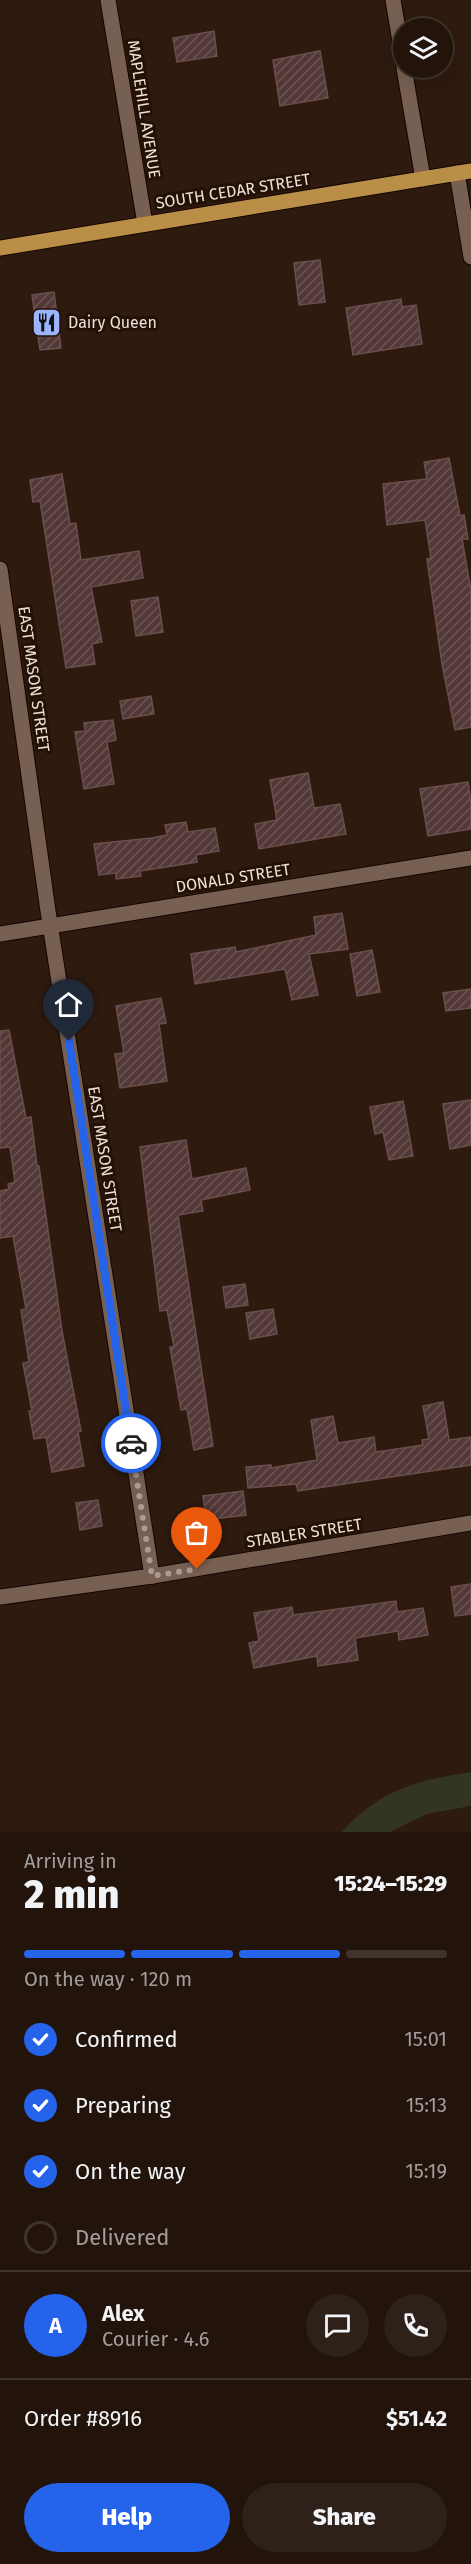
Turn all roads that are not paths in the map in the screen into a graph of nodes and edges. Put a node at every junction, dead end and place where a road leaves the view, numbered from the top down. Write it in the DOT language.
graph roads {
  1 [pos="108,0"];
  2 [pos="393,0"];
  3 [pos="396,18"];
  4 [pos="406,78"];
  5 [pos="464,172"];
  6 [pos="423,179"];
  7 [pos="145,224"];
  8 [pos="0,248"];
  9 [pos="471,257"];
  10 [pos="0,569"];
  11 [pos="471,858"];
  12 [pos="50,924"];
  13 [pos="0,934"];
  14 [pos="471,1523"];
  15 [pos="152,1576"];
  16 [pos="0,1597"];
  1 -- 7 [label="street, MAPLEHILL AVENUE"];
  2 -- 3 [label="street"];
  4 -- 6 [label="street"];
  5 -- 6 [label="main road, SOUTH CEDAR STREET"];
  5 -- 9 [label="street"];
  6 -- 7 [label="main road, SOUTH CEDAR STREET"];
  7 -- 8 [label="main road, SOUTH CEDAR STREET"];
  10 -- 12 [label="street, EAST MASON STREET"];
  11 -- 12 [label="street, DONALD STREET"];
  12 -- 13 [label="street, DONALD STREET"];
  12 -- 15 [label="street, EAST MASON STREET"];
  14 -- 15 [label="street, STABLER STREET"];
  15 -- 16 [label="street, STABLER STREET"];
}
